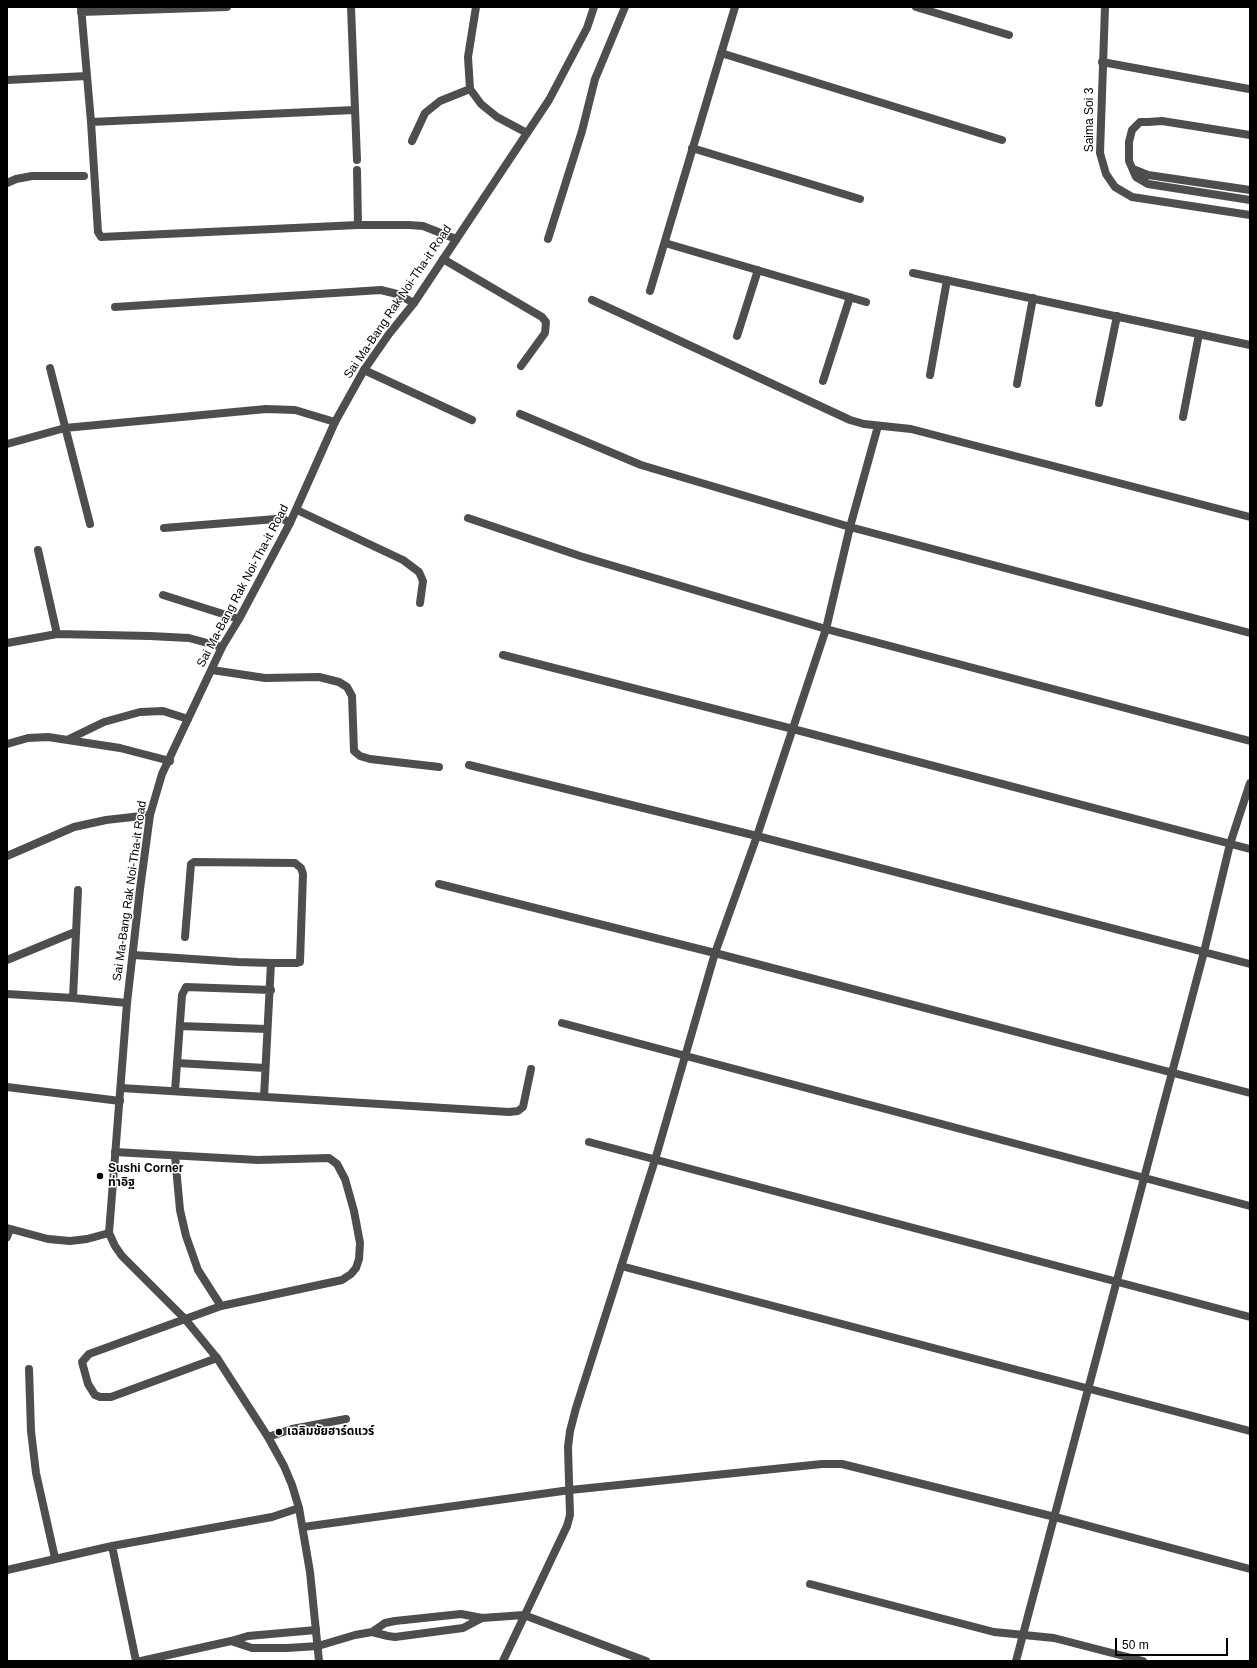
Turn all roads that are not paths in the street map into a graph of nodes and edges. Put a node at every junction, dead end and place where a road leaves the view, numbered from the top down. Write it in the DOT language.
graph roads {
  1 [pos="227,7"];
  2 [pos="350,7"];
  3 [pos="476,7"];
  4 [pos="594,7"];
  5 [pos="625,7"];
  6 [pos="735,7"];
  7 [pos="916,7"];
  8 [pos="1105,7"];
  9 [pos="186,8"];
  10 [pos="81,10"];
  11 [pos="1009,35"];
  12 [pos="721,53"];
  13 [pos="1102,62"];
  14 [pos="87,76"];
  15 [pos="7,80"];
  16 [pos="470,89"];
  17 [pos="1249,89"];
  18 [pos="354,110"];
  19 [pos="91,122"];
  20 [pos="527,134"];
  21 [pos="1250,135"];
  22 [pos="1002,140"];
  23 [pos="412,141"];
  24 [pos="692,148"];
  25 [pos="357,160"];
  26 [pos="1133,169"];
  27 [pos="357,170"];
  28 [pos="84,176"];
  29 [pos="7,184"];
  30 [pos="1250,190"];
  31 [pos="860,200"];
  32 [pos="1250,200"];
  33 [pos="1250,215"];
  34 [pos="358,225"];
  35 [pos="456,239"];
  36 [pos="548,239"];
  37 [pos="665,243"];
  38 [pos="443,259"];
  39 [pos="758,270"];
  40 [pos="913,273"];
  41 [pos="947,280"];
  42 [pos="650,291"];
  43 [pos="850,297"];
  44 [pos="1033,298"];
  45 [pos="592,300"];
  46 [pos="866,302"];
  47 [pos="414,303"];
  48 [pos="116,307"];
  49 [pos="1117,316"];
  50 [pos="1199,334"];
  51 [pos="737,336"];
  52 [pos="1250,345"];
  53 [pos="520,366"];
  54 [pos="50,368"];
  55 [pos="364,370"];
  56 [pos="930,375"];
  57 [pos="823,381"];
  58 [pos="1017,384"];
  59 [pos="1099,403"];
  60 [pos="520,414"];
  61 [pos="1183,418"];
  62 [pos="472,420"];
  63 [pos="335,422"];
  64 [pos="878,426"];
  65 [pos="65,428"];
  66 [pos="7,444"];
  67 [pos="297,510"];
  68 [pos="1250,517"];
  69 [pos="468,518"];
  70 [pos="290,523"];
  71 [pos="90,524"];
  72 [pos="850,527"];
  73 [pos="164,528"];
  74 [pos="38,550"];
  75 [pos="163,595"];
  76 [pos="420,603"];
  77 [pos="239,619"];
  78 [pos="826,628"];
  79 [pos="1250,633"];
  80 [pos="57,634"];
  81 [pos="7,643"];
  82 [pos="222,647"];
  83 [pos="504,655"];
  84 [pos="212,670"];
  85 [pos="188,719"];
  86 [pos="793,729"];
  87 [pos="69,739"];
  88 [pos="1250,741"];
  89 [pos="7,744"];
  90 [pos="170,761"];
  91 [pos="469,765"];
  92 [pos="439,767"];
  93 [pos="1250,783"];
  94 [pos="150,815"];
  95 [pos="757,836"];
  96 [pos="1230,844"];
  97 [pos="1250,849"];
  98 [pos="7,856"];
  99 [pos="439,884"];
  100 [pos="78,890"];
  101 [pos="75,932"];
  102 [pos="185,937"];
  103 [pos="1204,952"];
  104 [pos="715,953"];
  105 [pos="132,955"];
  106 [pos="7,960"];
  107 [pos="271,963"];
  108 [pos="1250,964"];
  109 [pos="270,990"];
  110 [pos="7,994"];
  111 [pos="73,998"];
  112 [pos="127,1003"];
  113 [pos="562,1023"];
  114 [pos="180,1026"];
  115 [pos="267,1029"];
  116 [pos="684,1056"];
  117 [pos="177,1063"];
  118 [pos="265,1068"];
  119 [pos="531,1069"];
  120 [pos="1172,1072"];
  121 [pos="7,1087"];
  122 [pos="121,1088"];
  123 [pos="175,1091"];
  124 [pos="1250,1093"];
  125 [pos="264,1097"];
  126 [pos="120,1101"];
  127 [pos="589,1142"];
  128 [pos="115,1152"];
  129 [pos="175,1156"];
  130 [pos="655,1160"];
  131 [pos="1144,1178"];
  132 [pos="1250,1206"];
  133 [pos="8,1231"];
  134 [pos="109,1233"];
  135 [pos="621,1266"];
  136 [pos="1117,1281"];
  137 [pos="221,1306"];
  138 [pos="1250,1317"];
  139 [pos="185,1319"];
  140 [pos="216,1358"];
  141 [pos="29,1370"];
  142 [pos="1087,1388"];
  143 [pos="346,1419"];
  144 [pos="1250,1431"];
  145 [pos="268,1438"];
  146 [pos="570,1490"];
  147 [pos="300,1508"];
  148 [pos="1055,1517"];
  149 [pos="303,1527"];
  150 [pos="112,1546"];
  151 [pos="55,1558"];
  152 [pos="1250,1569"];
  153 [pos="7,1570"];
  154 [pos="810,1584"];
  155 [pos="524,1615"];
  156 [pos="482,1618"];
  157 [pos="316,1630"];
  158 [pos="372,1632"];
  159 [pos="1023,1636"];
  160 [pos="231,1641"];
  161 [pos="318,1646"];
  162 [pos="136,1661"];
  163 [pos="140,1661"];
  164 [pos="319,1661"];
  165 [pos="502,1661"];
  166 [pos="646,1661"];
  167 [pos="1016,1661"];
  168 [pos="1143,1661"];
  1 -- 9 [label="street"];
  2 -- 18 [label="street"];
  3 -- 16 [label="street"];
  4 -- 20 [label="street, Sai Ma-Bang Rak Noi-Tha-it Road"];
  5 -- 36 [label="street"];
  6 -- 12 [label="street"];
  7 -- 11 [label="street"];
  8 -- 13 [label="street, Saima Soi 3"];
  9 -- 10 [label="street"];
  10 -- 14 [label="street"];
  12 -- 22 [label="street"];
  12 -- 24 [label="street"];
  13 -- 17 [label="street"];
  13 -- 33 [label="street, Saima Soi 3"];
  14 -- 15 [label="street"];
  14 -- 19 [label="street"];
  16 -- 20 [label="street"];
  16 -- 23 [label="street"];
  18 -- 19 [label="street"];
  18 -- 25 [label="street"];
  19 -- 34 [label="street"];
  20 -- 35 [label="street, Sai Ma-Bang Rak Noi-Tha-it Road"];
  21 -- 26 [label="street"];
  24 -- 31 [label="street"];
  24 -- 37 [label="street"];
  26 -- 30 [label="street"];
  26 -- 32 [label="street"];
  27 -- 34 [label="street"];
  28 -- 29 [label="street"];
  34 -- 35 [label="street"];
  35 -- 38 [label="street, Sai Ma-Bang Rak Noi-Tha-it Road"];
  37 -- 39 [label="street"];
  37 -- 42 [label="street"];
  38 -- 47 [label="street, Sai Ma-Bang Rak Noi-Tha-it Road"];
  38 -- 53 [label="street"];
  39 -- 43 [label="street"];
  39 -- 51 [label="street"];
  40 -- 41 [label="street"];
  41 -- 44 [label="street"];
  41 -- 56 [label="street"];
  43 -- 46 [label="street"];
  43 -- 57 [label="street"];
  44 -- 49 [label="street"];
  44 -- 58 [label="street"];
  45 -- 64 [label="street"];
  47 -- 48 [label="street"];
  47 -- 55 [label="street, Sai Ma-Bang Rak Noi-Tha-it Road"];
  49 -- 50 [label="street"];
  49 -- 59 [label="street"];
  50 -- 52 [label="street"];
  50 -- 61 [label="street"];
  54 -- 65 [label="street"];
  55 -- 62 [label="street"];
  55 -- 63 [label="street, Sai Ma-Bang Rak Noi-Tha-it Road"];
  60 -- 72 [label="street"];
  63 -- 65 [label="street"];
  63 -- 67 [label="street, Sai Ma-Bang Rak Noi-Tha-it Road"];
  64 -- 68 [label="street"];
  64 -- 72 [label="street"];
  65 -- 66 [label="street"];
  65 -- 71 [label="street"];
  67 -- 70 [label="street, Sai Ma-Bang Rak Noi-Tha-it Road"];
  67 -- 76 [label="street"];
  69 -- 78 [label="street"];
  70 -- 73 [label="street"];
  70 -- 77 [label="street, Sai Ma-Bang Rak Noi-Tha-it Road"];
  72 -- 78 [label="street"];
  72 -- 79 [label="street"];
  74 -- 80 [label="street"];
  75 -- 77 [label="street"];
  77 -- 82 [label="street, Sai Ma-Bang Rak Noi-Tha-it Road"];
  78 -- 86 [label="street"];
  78 -- 88 [label="street"];
  80 -- 81 [label="street"];
  80 -- 82 [label="street"];
  82 -- 84 [label="street, Sai Ma-Bang Rak Noi-Tha-it Road"];
  83 -- 86 [label="street"];
  84 -- 85 [label="street, Sai Ma-Bang Rak Noi-Tha-it Road"];
  84 -- 92 [label="street"];
  85 -- 87 [label="street"];
  85 -- 90 [label="street, Sai Ma-Bang Rak Noi-Tha-it Road"];
  86 -- 95 [label="street"];
  86 -- 96 [label="street"];
  87 -- 89 [label="street"];
  87 -- 90 [label="street"];
  90 -- 94 [label="street, Sai Ma-Bang Rak Noi-Tha-it Road"];
  91 -- 95 [label="street"];
  93 -- 96 [label="street"];
  94 -- 98 [label="street"];
  94 -- 105 [label="street, Sai Ma-Bang Rak Noi-Tha-it Road"];
  95 -- 103 [label="street"];
  95 -- 104 [label="street"];
  96 -- 97 [label="street"];
  96 -- 103 [label="street"];
  99 -- 104 [label="street"];
  100 -- 101 [label="street"];
  101 -- 106 [label="street"];
  101 -- 111 [label="street"];
  102 -- 107 [label="street"];
  103 -- 108 [label="street"];
  103 -- 120 [label="street"];
  104 -- 116 [label="street"];
  104 -- 120 [label="street"];
  105 -- 107 [label="street"];
  105 -- 112 [label="street, Sai Ma-Bang Rak Noi-Tha-it Road"];
  107 -- 109 [label="street"];
  109 -- 114 [label="street"];
  109 -- 115 [label="street"];
  110 -- 111 [label="street"];
  111 -- 112 [label="street"];
  112 -- 122 [label="street, Sai Ma-Bang Rak Noi-Tha-it Road"];
  113 -- 116 [label="street"];
  114 -- 115 [label="street"];
  114 -- 117 [label="street"];
  115 -- 118 [label="street"];
  116 -- 130 [label="street"];
  116 -- 131 [label="street"];
  117 -- 118 [label="street"];
  117 -- 123 [label="street"];
  118 -- 125 [label="street"];
  119 -- 125 [label="street"];
  120 -- 124 [label="street"];
  120 -- 131 [label="street"];
  121 -- 126 [label="street"];
  122 -- 123 [label="street"];
  122 -- 126 [label="street, Sai Ma-Bang Rak Noi-Tha-it Road"];
  123 -- 125 [label="street"];
  126 -- 128 [label="street, Sai Ma-Bang Rak Noi-Tha-it Road"];
  127 -- 130 [label="street"];
  128 -- 129 [label="street"];
  128 -- 134 [label="street, Sai Ma-Bang Rak Noi-Tha-it Road"];
  129 -- 137 [label="street"];
  129 -- 137 [label="street"];
  130 -- 135 [label="street"];
  130 -- 136 [label="street"];
  131 -- 132 [label="street"];
  131 -- 136 [label="street"];
  133 -- 134 [label="street"];
  134 -- 139 [label="street"];
  135 -- 142 [label="street"];
  135 -- 146 [label="street"];
  136 -- 138 [label="street"];
  136 -- 142 [label="street"];
  137 -- 139 [label="street"];
  139 -- 140 [label="street"];
  139 -- 140 [label="street"];
  140 -- 145 [label="street"];
  141 -- 151 [label="street"];
  142 -- 144 [label="street"];
  142 -- 148 [label="street"];
  143 -- 145 [label="street"];
  145 -- 147 [label="street"];
  146 -- 148 [label="street"];
  146 -- 149 [label="street"];
  146 -- 155 [label="street"];
  147 -- 149 [label="street"];
  147 -- 150 [label="street"];
  148 -- 152 [label="street"];
  148 -- 159 [label="street"];
  149 -- 157 [label="street"];
  150 -- 151 [label="street"];
  150 -- 162 [label="street"];
  151 -- 153 [label="street"];
  154 -- 159 [label="street"];
  155 -- 156 [label="street"];
  155 -- 165 [label="street"];
  155 -- 166 [label="street"];
  156 -- 158 [label="street"];
  156 -- 158 [label="street"];
  157 -- 160 [label="street"];
  157 -- 161 [label="street"];
  158 -- 161 [label="street"];
  159 -- 167 [label="street"];
  159 -- 168 [label="street"];
  160 -- 161 [label="street"];
  160 -- 163 [label="street"];
  161 -- 164 [label="street"];
}
